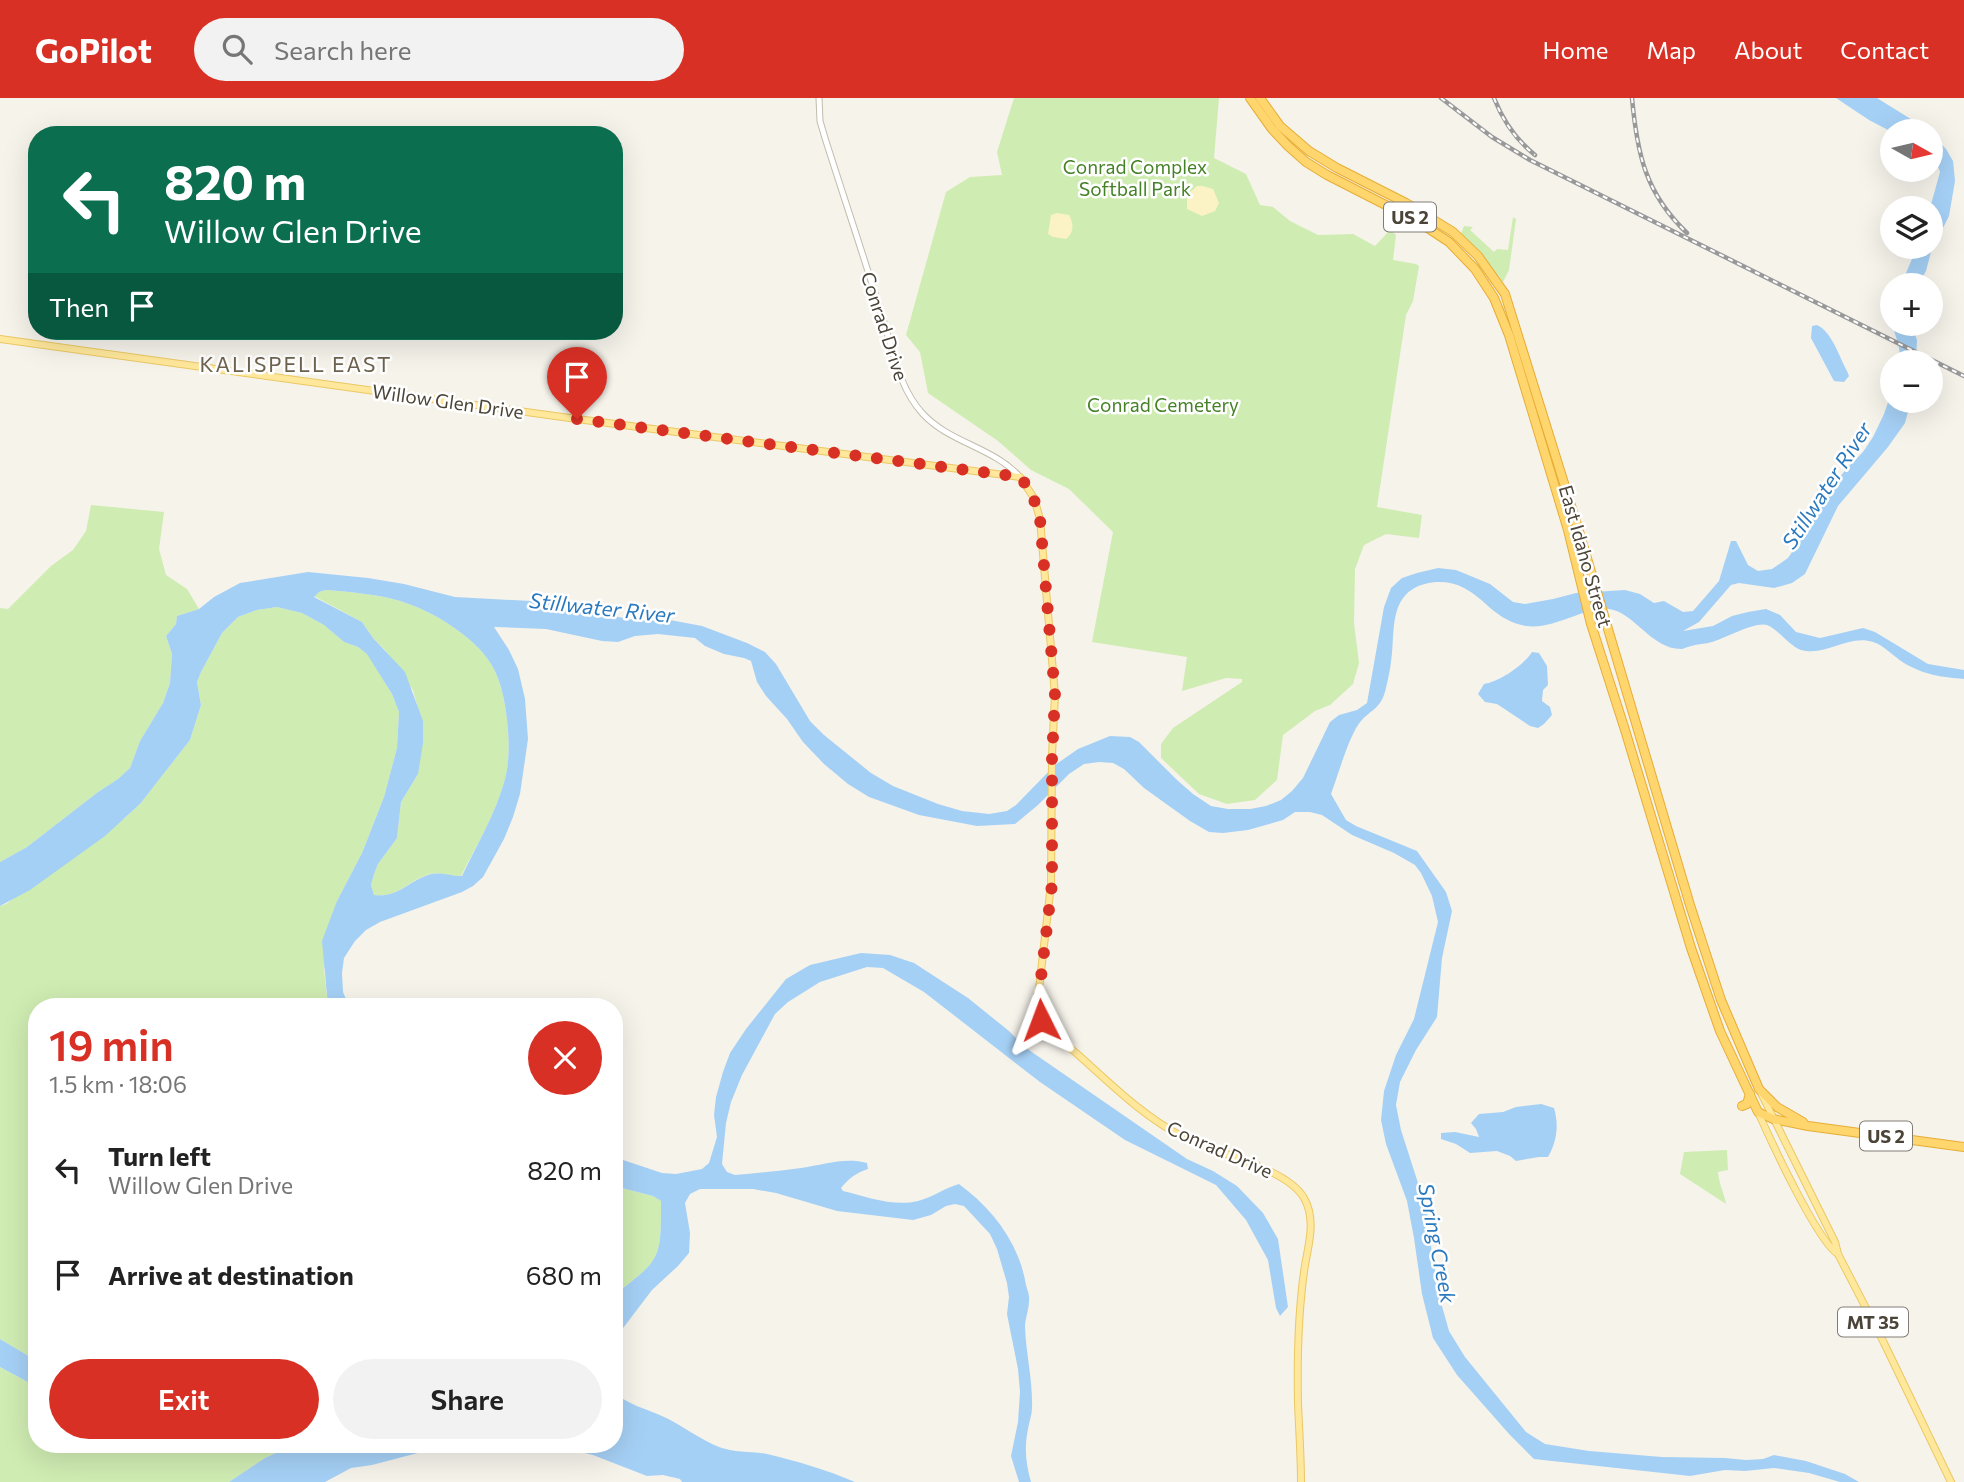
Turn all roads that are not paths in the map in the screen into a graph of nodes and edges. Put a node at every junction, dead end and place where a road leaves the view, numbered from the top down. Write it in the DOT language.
graph roads {
  1 [pos="818,98"];
  2 [pos="1250,98"];
  3 [pos="1260,98"];
  4 [pos="0,339"];
  5 [pos="1538,433"];
  6 [pos="1020,477"];
  7 [pos="1569,498"];
  8 [pos="1568,530"];
  9 [pos="1592,578"];
  10 [pos="1698,968"];
  11 [pos="1729,1031"];
  12 [pos="1756,1084"];
  13 [pos="1750,1094"];
  14 [pos="1742,1106"];
  15 [pos="1758,1112"];
  16 [pos="1773,1119"];
  17 [pos="1808,1126"];
  18 [pos="1964,1147"];
  19 [pos="1838,1254"];
  20 [pos="1950,1480"];
  21 [pos="1301,1482"];
  22 [pos="1941,1482"];
  1 -- 6 [label="street, Conrad Drive"];
  2 -- 5 [label="highway, East Idaho Street / US 2"];
  3 -- 7 [label="highway, East Idaho Street / US 2"];
  4 -- 6 [label="main road, Willow Glen Drive"];
  5 -- 7 [label="highway"];
  5 -- 8 [label="highway, East Idaho Street / US 2"];
  6 -- 21 [label="main road, Conrad Drive"];
  7 -- 9 [label="highway, East Idaho Street / US 2"];
  8 -- 9 [label="highway"];
  8 -- 10 [label="highway, East Idaho Street / US 2"];
  9 -- 12 [label="highway, East Idaho Street / US 2"];
  10 -- 11 [label="highway"];
  10 -- 13 [label="highway, East Idaho Street / US 2"];
  12 -- 16 [label="main road, East Idaho Street / MT 35"];
  12 -- 17 [label="highway, US 2"];
  13 -- 14 [label="highway"];
  13 -- 15 [label="highway, East Idaho Street / US 2"];
  15 -- 16 [label="highway, US 2"];
  15 -- 19 [label="main road, MT 35"];
  16 -- 17 [label="highway, US 2"];
  16 -- 19 [label="main road, MT 35"];
  17 -- 18 [label="highway, US 2"];
  19 -- 20 [label="main road, MT 35"];
  20 -- 22 [label="main road"];
}
